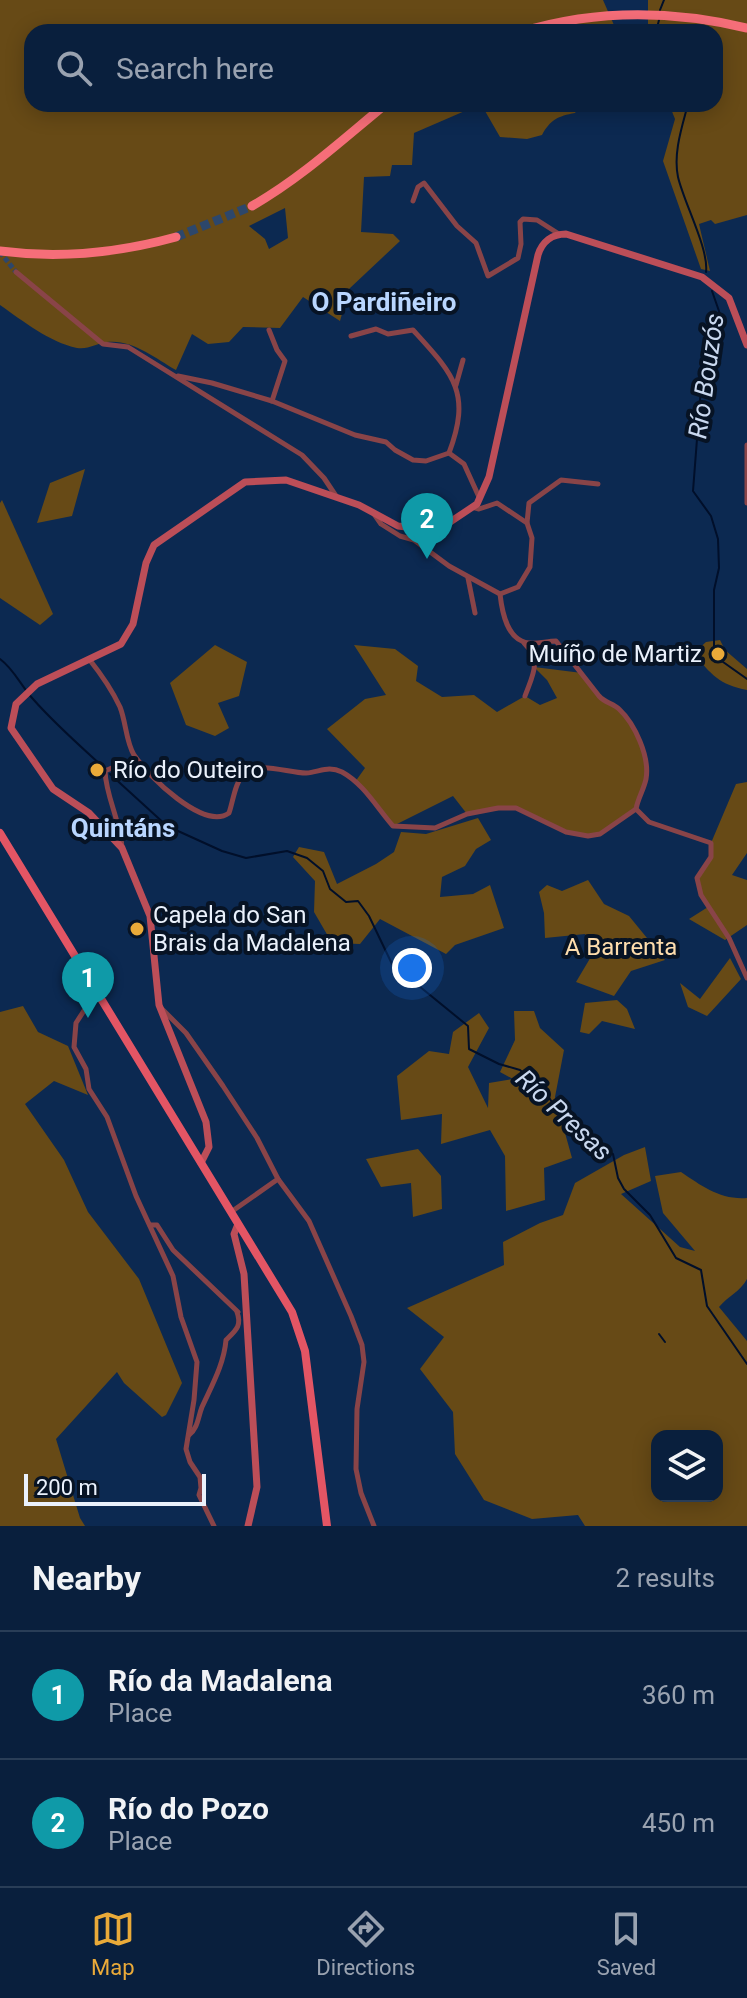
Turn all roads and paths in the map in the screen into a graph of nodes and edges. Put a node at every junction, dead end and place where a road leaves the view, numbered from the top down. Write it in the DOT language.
graph roads {
  1 [pos="552,24"];
  2 [pos="747,28"];
  3 [pos="377,112"];
  4 [pos="413,201"];
  5 [pos="252,206"];
  6 [pos="559,234"];
  7 [pos="176,237"];
  8 [pos="0,251"];
  9 [pos="16,272"];
  10 [pos="269,330"];
  11 [pos="351,336"];
  12 [pos="747,345"];
  13 [pos="463,360"];
  14 [pos="178,376"];
  15 [pos="456,385"];
  16 [pos="272,401"];
  17 [pos="747,445"];
  18 [pos="449,453"];
  19 [pos="598,484"];
  20 [pos="336,496"];
  21 [pos="480,498"];
  22 [pos="747,503"];
  23 [pos="472,507"];
  24 [pos="374,513"];
  25 [pos="527,523"];
  26 [pos="468,577"];
  27 [pos="500,594"];
  28 [pos="475,613"];
  29 [pos="523,642"];
  30 [pos="89,659"];
  31 [pos="525,696"];
  32 [pos="147,773"];
  33 [pos="636,809"];
  34 [pos="0,833"];
  35 [pos="122,848"];
  36 [pos="747,978"];
  37 [pos="91,987"];
  38 [pos="159,1005"];
  39 [pos="201,1163"];
  40 [pos="278,1179"];
  41 [pos="231,1212"];
  42 [pos="150,1225"];
  43 [pos="237,1227"];
  44 [pos="244,1238"];
  45 [pos="238,1249"];
  46 [pos="241,1312"];
  47 [pos="189,1435"];
  48 [pos="214,1526"];
  49 [pos="248,1526"];
  50 [pos="327,1526"];
  51 [pos="374,1526"];
  1 -- 2 [label="highway"];
  3 -- 5 [label="highway"];
  4 -- 6 [label="street"];
  6 -- 12 [label="street"];
  6 -- 21 [label="street"];
  7 -- 8 [label="highway"];
  9 -- 14 [label="street"];
  10 -- 16 [label="street"];
  11 -- 15 [label="street"];
  13 -- 15 [label="street"];
  14 -- 16 [label="street"];
  14 -- 20 [label="street"];
  15 -- 18 [label="street"];
  16 -- 18 [label="street"];
  17 -- 22 [label="street"];
  18 -- 21 [label="street"];
  19 -- 25 [label="street"];
  20 -- 24 [label="street"];
  20 -- 30 [label="street"];
  21 -- 23 [label="street"];
  23 -- 24 [label="street"];
  23 -- 25 [label="street"];
  24 -- 26 [label="street"];
  25 -- 27 [label="street"];
  26 -- 27 [label="street"];
  26 -- 28 [label="street"];
  27 -- 29 [label="street"];
  29 -- 31 [label="street"];
  29 -- 33 [label="street"];
  30 -- 32 [label="street"];
  30 -- 35 [label="street"];
  32 -- 33 [label="street"];
  32 -- 35 [label="street"];
  33 -- 36 [label="street"];
  34 -- 37 [label="main road"];
  35 -- 38 [label="street"];
  37 -- 39 [label="main road"];
  37 -- 42 [label="street"];
  38 -- 39 [label="street"];
  38 -- 40 [label="street"];
  39 -- 41 [label="main road"];
  40 -- 41 [label="street"];
  40 -- 51 [label="street"];
  41 -- 43 [label="main road"];
  42 -- 46 [label="street"];
  42 -- 47 [label="street"];
  43 -- 44 [label="main road"];
  43 -- 45 [label="street"];
  44 -- 45 [label="street"];
  44 -- 50 [label="main road"];
  45 -- 46 [label="street"];
  46 -- 47 [label="street"];
  46 -- 49 [label="street"];
  47 -- 48 [label="street"];
}
